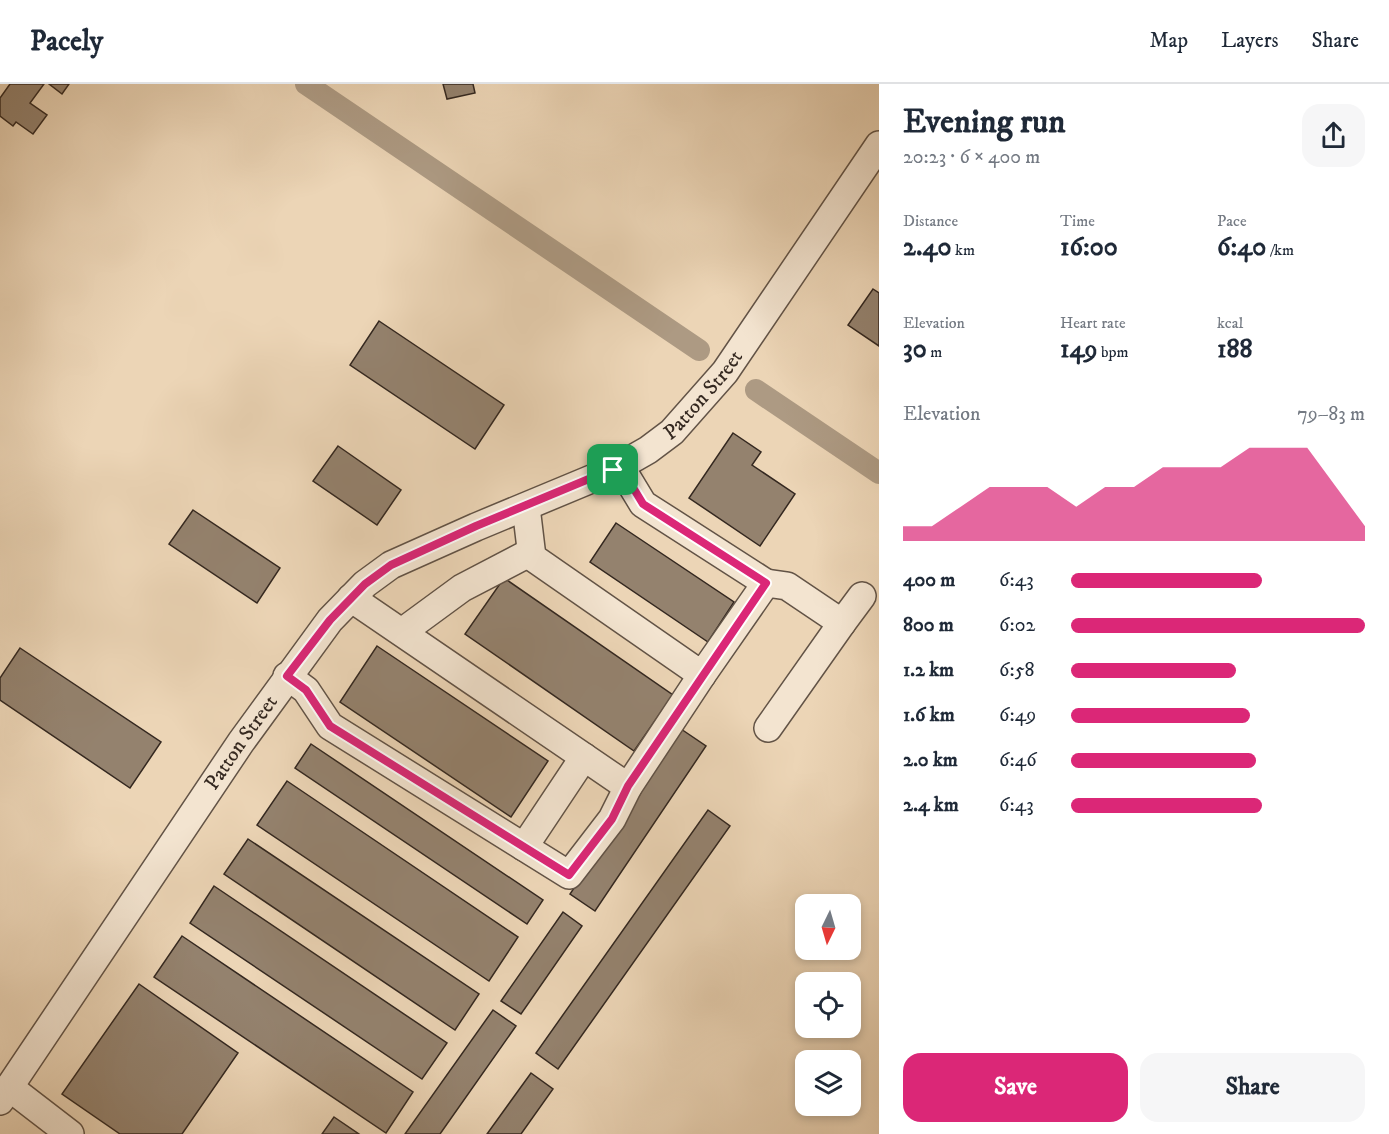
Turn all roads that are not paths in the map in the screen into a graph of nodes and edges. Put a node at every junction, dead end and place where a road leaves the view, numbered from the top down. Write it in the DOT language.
graph roads {
  1 [pos="879,145"];
  2 [pos="620,466"];
  3 [pos="526,507"];
  4 [pos="531,552"];
  5 [pos="766,583"];
  6 [pos="862,596"];
  7 [pos="351,598"];
  8 [pos="842,623"];
  9 [pos="402,632"];
  10 [pos="702,675"];
  11 [pos="287,676"];
  12 [pos="768,728"];
  13 [pos="584,757"];
  14 [pos="628,786"];
  15 [pos="524,847"];
  16 [pos="5,1094"];
  17 [pos="70,1134"];
  1 -- 2 [label="street, Patton Street"];
  2 -- 3 [label="street, Patton Street"];
  2 -- 5 [label="street"];
  3 -- 4 [label="street"];
  3 -- 7 [label="street, Patton Street"];
  4 -- 9 [label="street"];
  4 -- 10 [label="street"];
  5 -- 8 [label="street"];
  5 -- 10 [label="street"];
  6 -- 8 [label="street"];
  7 -- 9 [label="street"];
  7 -- 11 [label="street, Patton Street"];
  8 -- 12 [label="street"];
  9 -- 13 [label="street"];
  10 -- 14 [label="street"];
  11 -- 15 [label="street"];
  11 -- 16 [label="street, Patton Street"];
  13 -- 14 [label="street"];
  13 -- 15 [label="street"];
  14 -- 15 [label="street"];
  16 -- 17 [label="street"];
}
